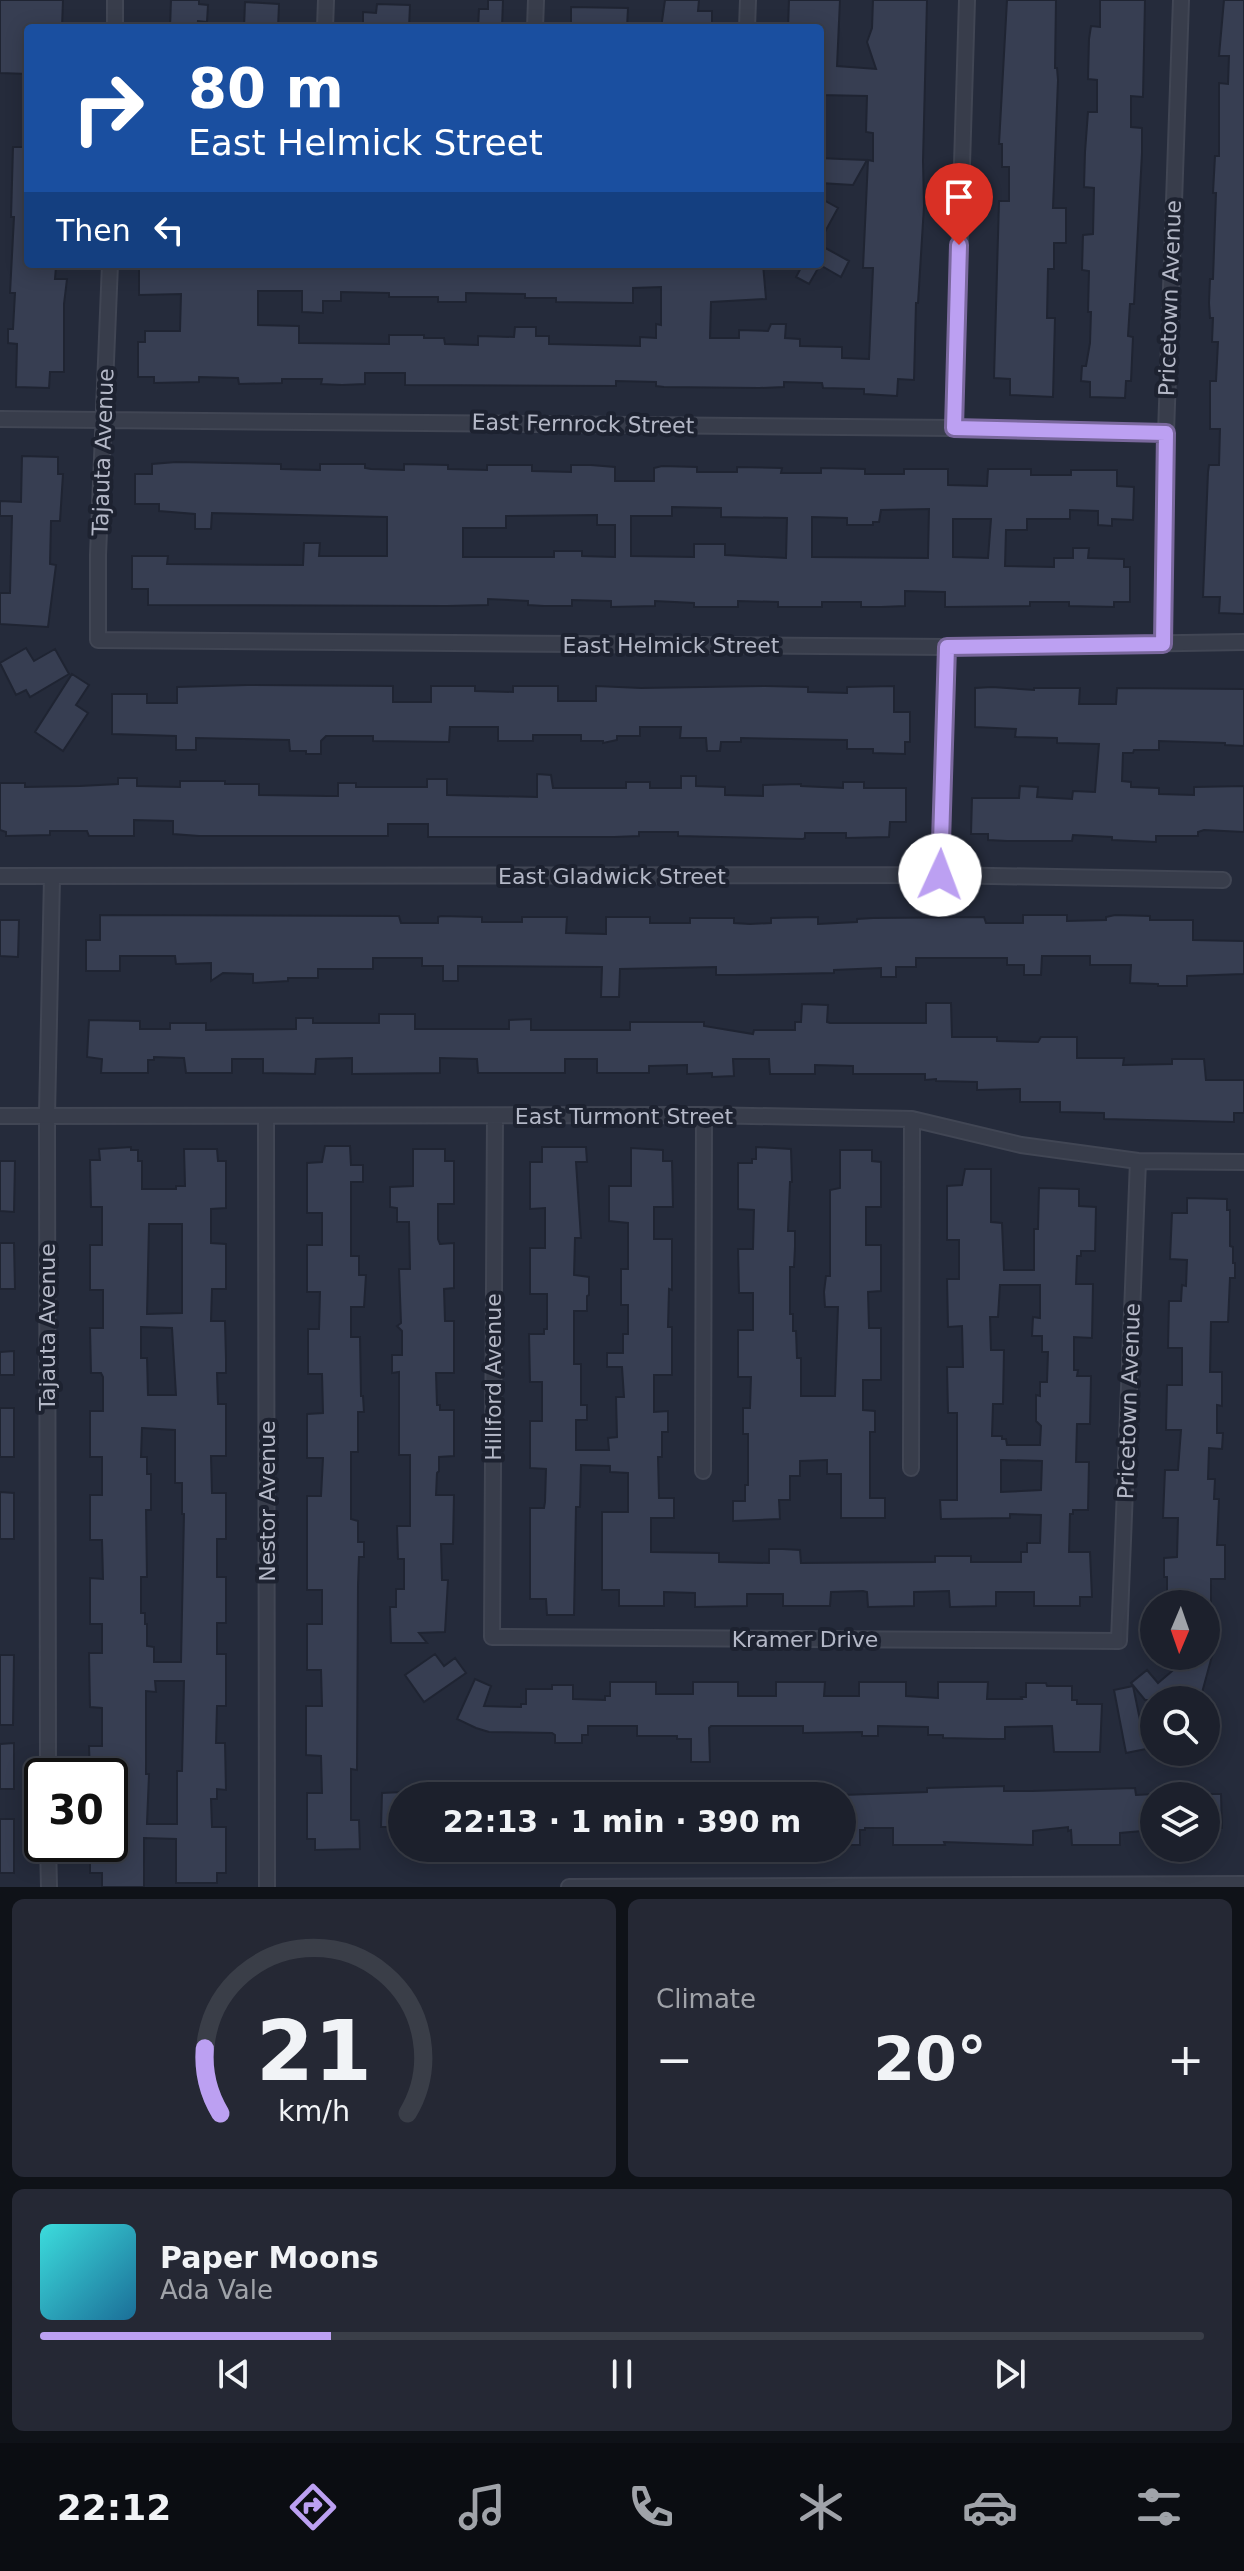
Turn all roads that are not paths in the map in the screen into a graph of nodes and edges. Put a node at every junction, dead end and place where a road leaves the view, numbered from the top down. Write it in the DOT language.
graph roads {
  1 [pos="115,0"];
  2 [pos="326,0"];
  3 [pos="536,0"];
  4 [pos="748,0"];
  5 [pos="967,0"];
  6 [pos="1181,0"];
  7 [pos="115,24"];
  8 [pos="325,24"];
  9 [pos="535,24"];
  10 [pos="747,24"];
  11 [pos="110,268"];
  12 [pos="0,419"];
  13 [pos="104,419"];
  14 [pos="954,428"];
  15 [pos="1166,433"];
  16 [pos="98,640"];
  17 [pos="1244,642"];
  18 [pos="1163,644"];
  19 [pos="947,647"];
  20 [pos="940,875"];
  21 [pos="0,876"];
  22 [pos="52,877"];
  23 [pos="1223,880"];
  24 [pos="47,1115"];
  25 [pos="704,1115"];
  26 [pos="0,1116"];
  27 [pos="266,1116"];
  28 [pos="495,1116"];
  29 [pos="912,1119"];
  30 [pos="1138,1161"];
  31 [pos="1244,1162"];
  32 [pos="911,1468"];
  33 [pos="703,1471"];
  34 [pos="492,1637"];
  35 [pos="1119,1641"];
  36 [pos="48,1758"];
  37 [pos="48,1862"];
  38 [pos="1244,1884"];
  39 [pos="1103,1885"];
  40 [pos="683,1886"];
  41 [pos="898,1886"];
  42 [pos="49,1887"];
  43 [pos="267,1887"];
  44 [pos="569,1887"];
  1 -- 7 [label="street"];
  2 -- 8 [label="street"];
  3 -- 9 [label="street"];
  4 -- 10 [label="street"];
  5 -- 14 [label="street"];
  6 -- 15 [label="street, Pricetown Avenue"];
  11 -- 13 [label="street, Tajauta Avenue"];
  12 -- 13 [label="street, East Fernrock Street"];
  13 -- 14 [label="street, East Fernrock Street"];
  13 -- 16 [label="street, Tajauta Avenue"];
  14 -- 15 [label="street, East Fernrock Street"];
  15 -- 18 [label="street, Pricetown Avenue"];
  16 -- 19 [label="street, East Helmick Street"];
  17 -- 18 [label="street, East Helmick Street"];
  18 -- 19 [label="street, East Helmick Street"];
  19 -- 20 [label="street"];
  20 -- 22 [label="street, East Gladwick Street"];
  20 -- 23 [label="street, East Gladwick Street"];
  21 -- 22 [label="street, East Gladwick Street"];
  22 -- 24 [label="street, Tajauta Avenue"];
  24 -- 26 [label="street, East Turmont Street"];
  24 -- 27 [label="street, East Turmont Street"];
  24 -- 36 [label="street, Tajauta Avenue"];
  25 -- 28 [label="street, East Turmont Street"];
  25 -- 29 [label="street, East Turmont Street"];
  25 -- 33 [label="street"];
  27 -- 28 [label="street, East Turmont Street"];
  27 -- 43 [label="street, Nestor Avenue"];
  28 -- 34 [label="street, Hillford Avenue"];
  29 -- 30 [label="street, East Turmont Street"];
  29 -- 32 [label="street"];
  30 -- 31 [label="street, East Turmont Street"];
  30 -- 35 [label="street, Pricetown Avenue"];
  34 -- 35 [label="street, Kramer Drive"];
  37 -- 42 [label="street"];
  38 -- 39 [label="street"];
  39 -- 41 [label="street"];
  40 -- 41 [label="street"];
  40 -- 44 [label="street"];
}
